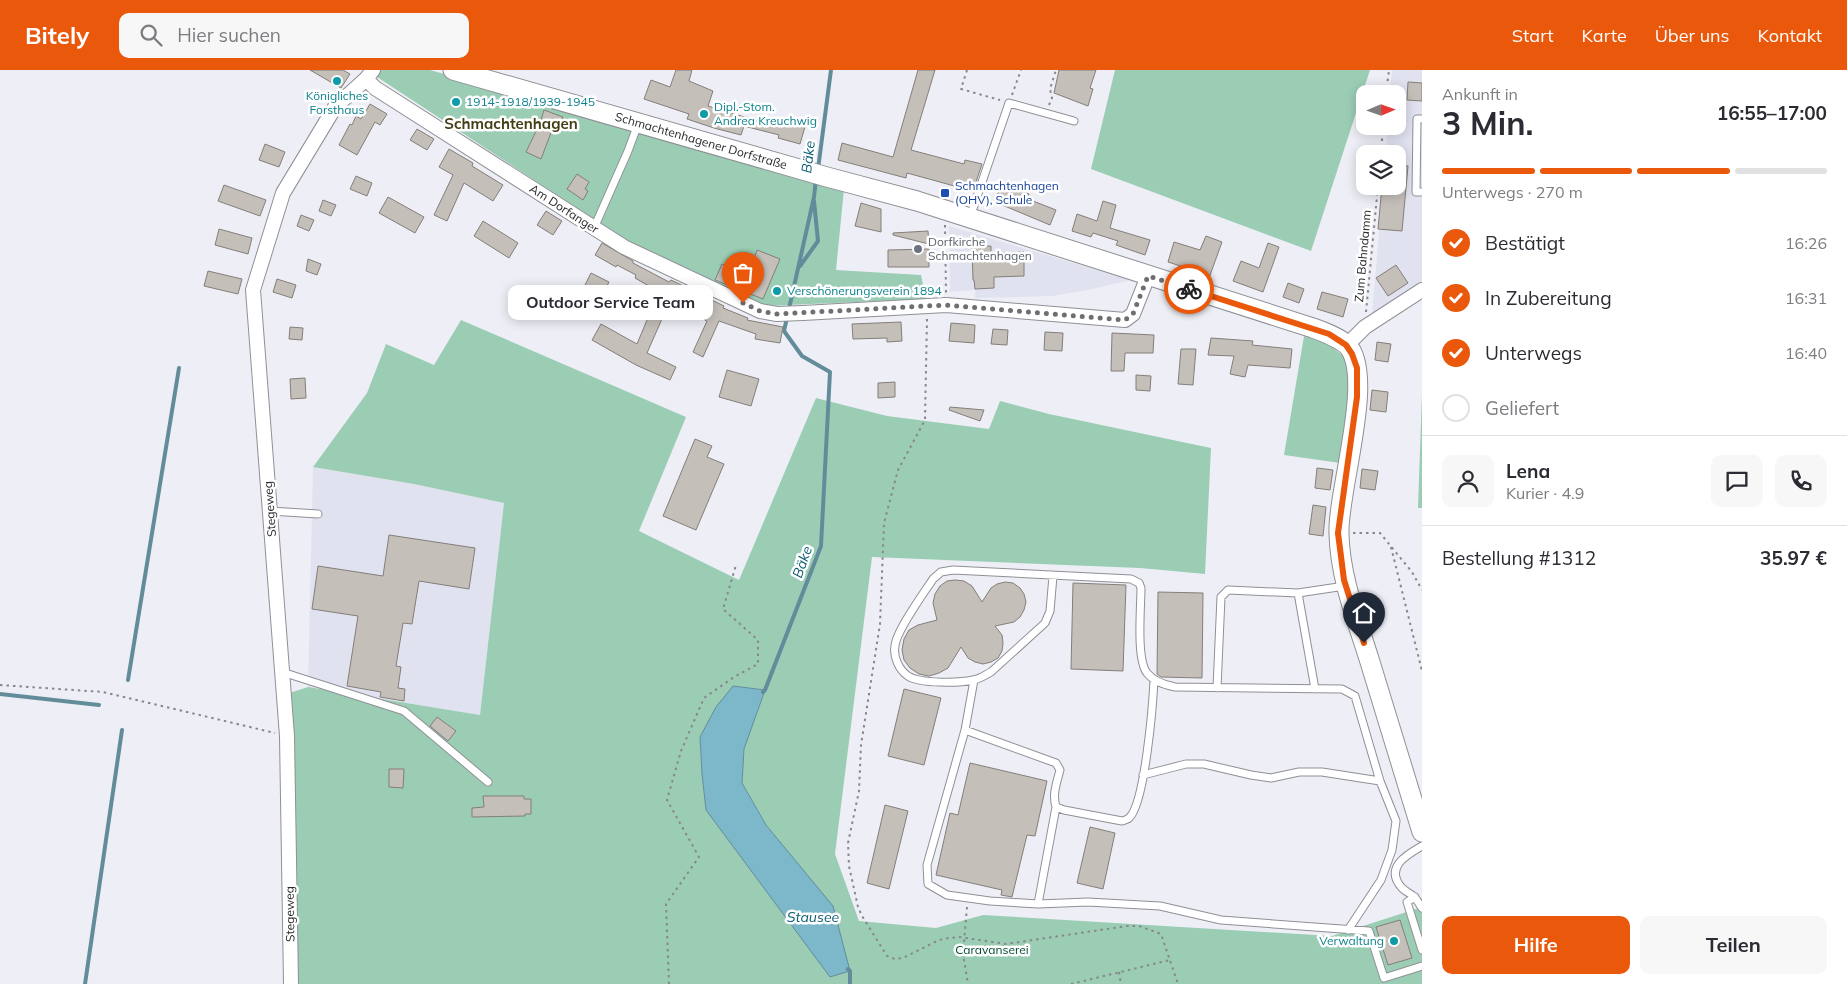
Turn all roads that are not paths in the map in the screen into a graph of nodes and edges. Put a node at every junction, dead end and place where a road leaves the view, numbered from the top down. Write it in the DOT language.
graph roads {
  1 [pos="454,70"];
  2 [pos="369,74"];
  3 [pos="1422,119"];
  4 [pos="1074,121"];
  5 [pos="638,123"];
  6 [pos="1422,192"];
  7 [pos="970,218"];
  8 [pos="594,228"];
  9 [pos="1148,276"];
  10 [pos="1422,290"];
  11 [pos="1346,345"];
  12 [pos="270,511"];
  13 [pos="318,514"];
  14 [pos="1053,576"];
  15 [pos="1346,586"];
  16 [pos="1298,593"];
  17 [pos="282,672"];
  18 [pos="1154,679"];
  19 [pos="974,680"];
  20 [pos="1217,688"];
  21 [pos="1315,688"];
  22 [pos="965,730"];
  23 [pos="1143,775"];
  24 [pos="1380,781"];
  25 [pos="488,782"];
  26 [pos="1056,807"];
  27 [pos="1422,832"];
  28 [pos="1422,846"];
  29 [pos="1415,897"];
  30 [pos="1038,904"];
  31 [pos="1422,908"];
  32 [pos="1348,930"];
  33 [pos="1422,950"];
  34 [pos="1422,966"];
  35 [pos="291,984"];
  1 -- 5 [label="main road, Schmachtenhagener Dorfstraße"];
  2 -- 8 [label="street, Am Dorfanger"];
  2 -- 12 [label="street, Stegeweg"];
  3 -- 6 [label="lane"];
  4 -- 7 [label="lane"];
  5 -- 7 [label="main road, Schmachtenhagener Dorfstraße"];
  5 -- 8 [label="lane"];
  7 -- 9 [label="main road, Schmachtenhagener Dorfstraße"];
  8 -- 9 [label="street, Am Dorfanger"];
  9 -- 11 [label="main road, Schmachtenhagener Dorfstraße"];
  10 -- 11 [label="street"];
  11 -- 15 [label="main road"];
  12 -- 13 [label="lane"];
  12 -- 17 [label="street, Stegeweg"];
  14 -- 18 [label="lane"];
  14 -- 19 [label="lane"];
  14 -- 19 [label="lane"];
  15 -- 16 [label="lane"];
  15 -- 27 [label="main road"];
  16 -- 20 [label="lane"];
  16 -- 21 [label="lane"];
  17 -- 25 [label="lane"];
  17 -- 35 [label="street, Stegeweg"];
  18 -- 20 [label="lane"];
  18 -- 23 [label="lane"];
  19 -- 22 [label="lane"];
  20 -- 21 [label="lane"];
  21 -- 24 [label="lane"];
  22 -- 26 [label="lane"];
  22 -- 30 [label="lane"];
  23 -- 24 [label="lane"];
  23 -- 26 [label="lane"];
  24 -- 32 [label="lane"];
  26 -- 30 [label="lane"];
  28 -- 29 [label="lane"];
  29 -- 31 [label="lane"];
  29 -- 33 [label="lane"];
  30 -- 32 [label="lane"];
  32 -- 34 [label="lane"];
}
